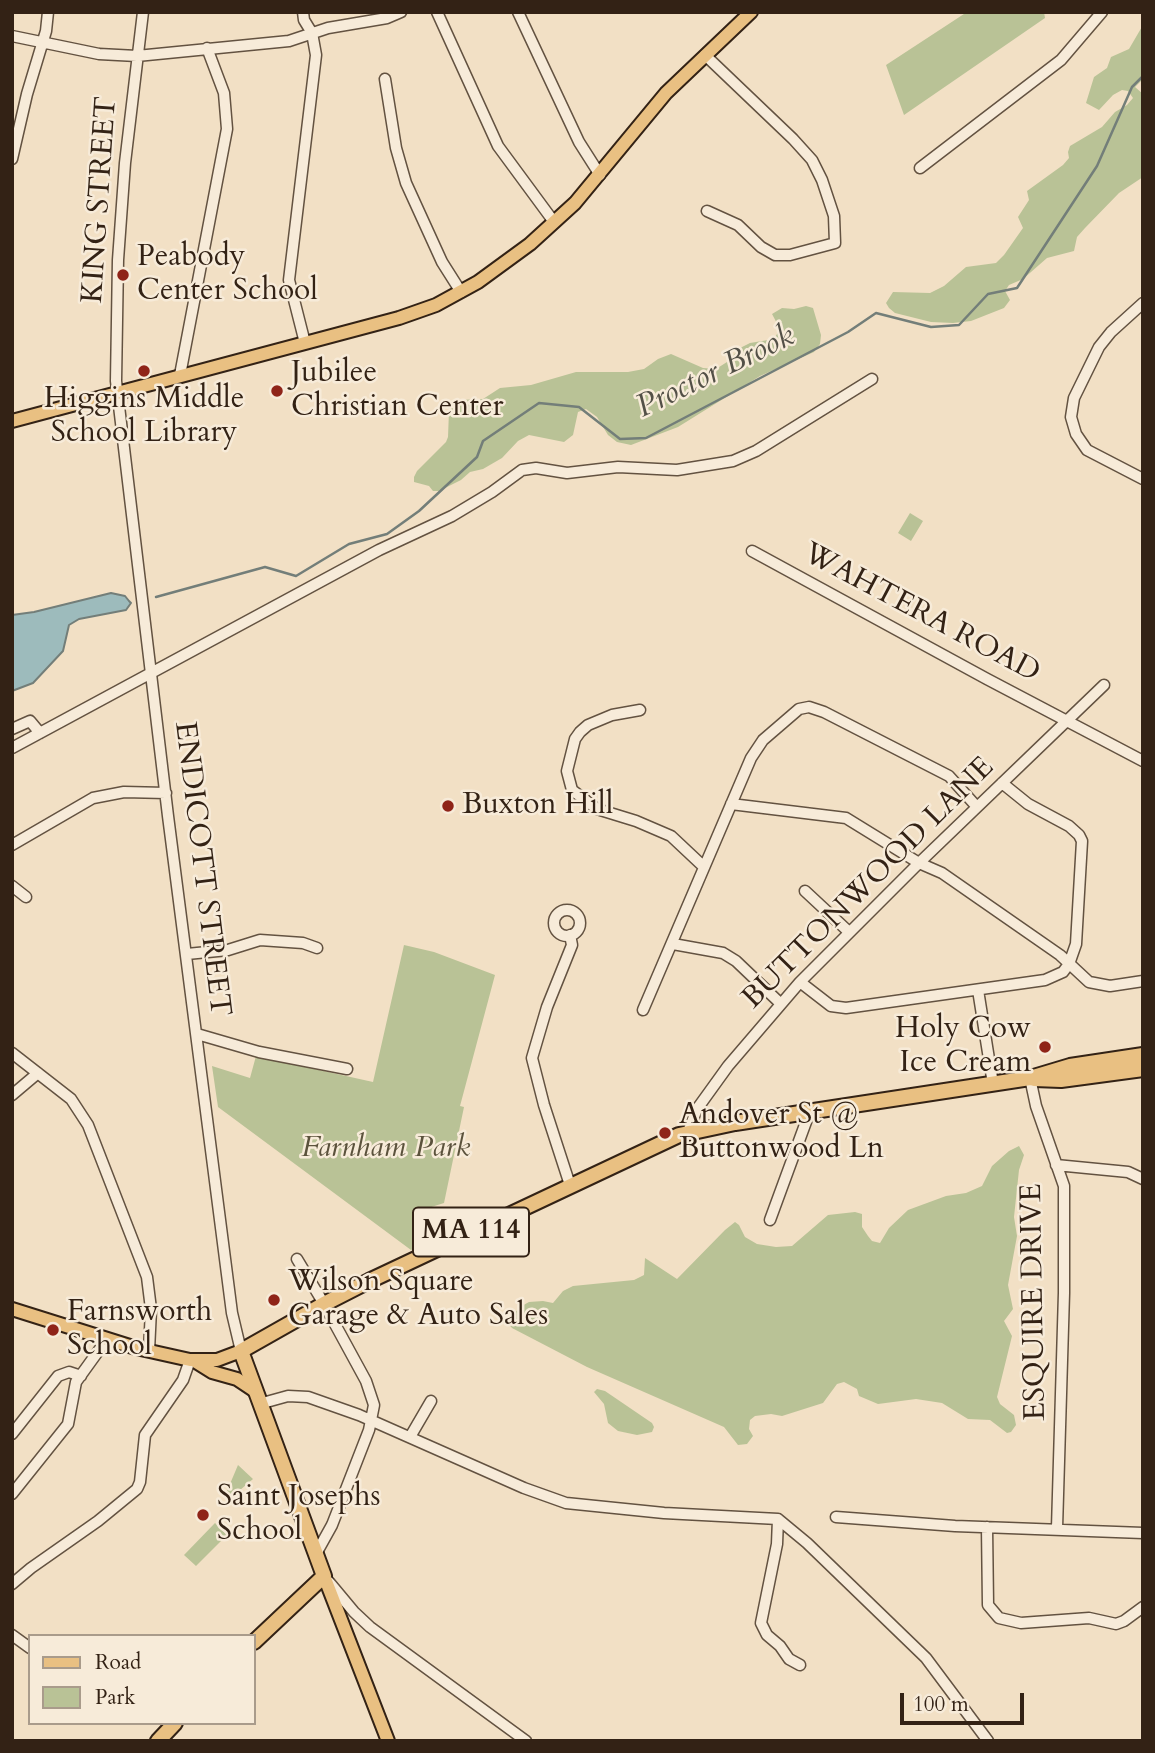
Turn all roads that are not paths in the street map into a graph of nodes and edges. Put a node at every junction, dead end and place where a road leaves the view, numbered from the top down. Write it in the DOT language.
graph roads {
  1 [pos="48,12"];
  2 [pos="143,12"];
  3 [pos="303,12"];
  4 [pos="437,12"];
  5 [pos="518,12"];
  6 [pos="751,12"];
  7 [pos="1102,12"];
  8 [pos="398,13"];
  9 [pos="313,33"];
  10 [pos="12,36"];
  11 [pos="42,43"];
  12 [pos="207,48"];
  13 [pos="705,55"];
  14 [pos="138,56"];
  15 [pos="385,79"];
  16 [pos="12,159"];
  17 [pos="920,168"];
  18 [pos="600,175"];
  19 [pos="707,211"];
  20 [pos="554,222"];
  21 [pos="461,292"];
  22 [pos="1143,303"];
  23 [pos="305,343"];
  24 [pos="180,375"];
  25 [pos="872,379"];
  26 [pos="118,391"];
  27 [pos="12,421"];
  28 [pos="1143,479"];
  29 [pos="752,551"];
  30 [pos="152,673"];
  31 [pos="1104,685"];
  32 [pos="640,710"];
  33 [pos="1067,720"];
  34 [pos="12,729"];
  35 [pos="40,733"];
  36 [pos="12,748"];
  37 [pos="1143,761"];
  38 [pos="1002,783"];
  39 [pos="166,793"];
  40 [pos="731,804"];
  41 [pos="977,807"];
  42 [pos="12,845"];
  43 [pos="919,863"];
  44 [pos="704,867"];
  45 [pos="12,886"];
  46 [pos="805,891"];
  47 [pos="26,897"];
  48 [pos="849,932"];
  49 [pos="570,935"];
  50 [pos="673,944"];
  51 [pos="317,948"];
  52 [pos="187,954"];
  53 [pos="1069,964"];
  54 [pos="1143,981"];
  55 [pos="800,982"];
  56 [pos="978,990"];
  57 [pos="781,1004"];
  58 [pos="643,1010"];
  59 [pos="197,1034"];
  60 [pos="12,1053"];
  61 [pos="1143,1054"];
  62 [pos="346,1069"];
  63 [pos="1143,1069"];
  64 [pos="37,1073"];
  65 [pos="1030,1079"];
  66 [pos="993,1084"];
  67 [pos="12,1095"];
  68 [pos="810,1111"];
  69 [pos="688,1132"];
  70 [pos="1056,1165"];
  71 [pos="1143,1180"];
  72 [pos="570,1185"];
  73 [pos="770,1220"];
  74 [pos="296,1259"];
  75 [pos="324,1304"];
  76 [pos="12,1309"];
  77 [pos="107,1339"];
  78 [pos="149,1351"];
  79 [pos="241,1351"];
  80 [pos="191,1360"];
  81 [pos="81,1376"];
  82 [pos="257,1398"];
  83 [pos="431,1401"];
  84 [pos="372,1421"];
  85 [pos="12,1434"];
  86 [pos="410,1437"];
  87 [pos="12,1494"];
  88 [pos="836,1517"];
  89 [pos="778,1519"];
  90 [pos="987,1527"];
  91 [pos="1057,1528"];
  92 [pos="1143,1533"];
  93 [pos="317,1552"];
  94 [pos="324,1576"];
  95 [pos="12,1584"];
  96 [pos="1143,1607"];
  97 [pos="12,1635"];
  98 [pos="256,1640"];
  99 [pos="28,1647"];
  100 [pos="800,1665"];
  101 [pos="173,1725"];
  102 [pos="158,1741"];
  103 [pos="388,1741"];
  104 [pos="526,1741"];
  105 [pos="988,1741"];
  1 -- 11 [label="street"];
  2 -- 14 [label="street, KING STREET"];
  3 -- 9 [label="street"];
  4 -- 20 [label="street"];
  5 -- 18 [label="street"];
  6 -- 13 [label="main road"];
  7 -- 17 [label="street"];
  8 -- 9 [label="street"];
  9 -- 12 [label="street"];
  9 -- 23 [label="street"];
  10 -- 11 [label="street"];
  11 -- 14 [label="street"];
  11 -- 16 [label="street"];
  12 -- 14 [label="street"];
  12 -- 24 [label="street"];
  13 -- 18 [label="main road"];
  13 -- 19 [label="street"];
  14 -- 26 [label="street, KING STREET"];
  15 -- 21 [label="street"];
  18 -- 20 [label="main road"];
  20 -- 21 [label="main road"];
  21 -- 23 [label="main road"];
  22 -- 28 [label="street"];
  23 -- 24 [label="main road"];
  24 -- 26 [label="main road"];
  25 -- 30 [label="street"];
  26 -- 27 [label="main road"];
  26 -- 30 [label="street, ENDICOTT STREET"];
  29 -- 33 [label="street, WAHTERA ROAD"];
  30 -- 35 [label="street"];
  30 -- 39 [label="street, ENDICOTT STREET"];
  31 -- 33 [label="street, BUTTONWOOD LANE"];
  32 -- 44 [label="street"];
  33 -- 37 [label="street, WAHTERA ROAD"];
  33 -- 38 [label="street, BUTTONWOOD LANE"];
  34 -- 35 [label="street"];
  35 -- 36 [label="street"];
  38 -- 41 [label="street, BUTTONWOOD LANE"];
  38 -- 53 [label="street"];
  39 -- 42 [label="street"];
  39 -- 52 [label="street, ENDICOTT STREET"];
  40 -- 41 [label="street"];
  40 -- 43 [label="street"];
  40 -- 44 [label="street"];
  41 -- 43 [label="street, BUTTONWOOD LANE"];
  43 -- 48 [label="street, BUTTONWOOD LANE"];
  43 -- 53 [label="street"];
  44 -- 50 [label="street"];
  45 -- 47 [label="street"];
  46 -- 48 [label="street"];
  48 -- 55 [label="street, BUTTONWOOD LANE"];
  49 -- 72 [label="street"];
  50 -- 57 [label="street"];
  50 -- 58 [label="street"];
  51 -- 52 [label="street"];
  52 -- 59 [label="street, ENDICOTT STREET"];
  53 -- 54 [label="street"];
  53 -- 56 [label="street"];
  55 -- 56 [label="street"];
  55 -- 57 [label="street, BUTTONWOOD LANE"];
  56 -- 66 [label="street"];
  57 -- 69 [label="street, BUTTONWOOD LANE"];
  59 -- 62 [label="street"];
  59 -- 79 [label="street, ENDICOTT STREET"];
  60 -- 64 [label="street"];
  61 -- 65 [label="highway, MA 114"];
  63 -- 65 [label="highway, MA 114"];
  64 -- 67 [label="street"];
  64 -- 78 [label="street"];
  65 -- 66 [label="highway, MA 114"];
  65 -- 70 [label="street, ESQUIRE DRIVE"];
  66 -- 68 [label="highway, MA 114"];
  68 -- 69 [label="highway, MA 114"];
  68 -- 73 [label="street"];
  69 -- 72 [label="highway, MA 114"];
  70 -- 71 [label="street"];
  70 -- 91 [label="street, ESQUIRE DRIVE"];
  72 -- 75 [label="highway, MA 114"];
  74 -- 75 [label="street"];
  75 -- 79 [label="highway, MA 114"];
  75 -- 84 [label="street"];
  76 -- 77 [label="main road"];
  77 -- 78 [label="main road"];
  77 -- 81 [label="street"];
  78 -- 80 [label="main road"];
  79 -- 80 [label="main road"];
  79 -- 82 [label="highway"];
  80 -- 82 [label="main road"];
  80 -- 95 [label="street"];
  81 -- 85 [label="street"];
  81 -- 87 [label="street"];
  82 -- 84 [label="street"];
  82 -- 93 [label="highway"];
  83 -- 86 [label="street"];
  84 -- 86 [label="street"];
  84 -- 93 [label="street"];
  86 -- 89 [label="street"];
  88 -- 90 [label="street"];
  89 -- 100 [label="street"];
  89 -- 105 [label="street"];
  90 -- 91 [label="street"];
  90 -- 96 [label="street"];
  91 -- 92 [label="street"];
  93 -- 94 [label="highway"];
  94 -- 98 [label="highway"];
  94 -- 103 [label="main road"];
  94 -- 104 [label="street"];
  97 -- 99 [label="street"];
  101 -- 102 [label="highway"];
}
